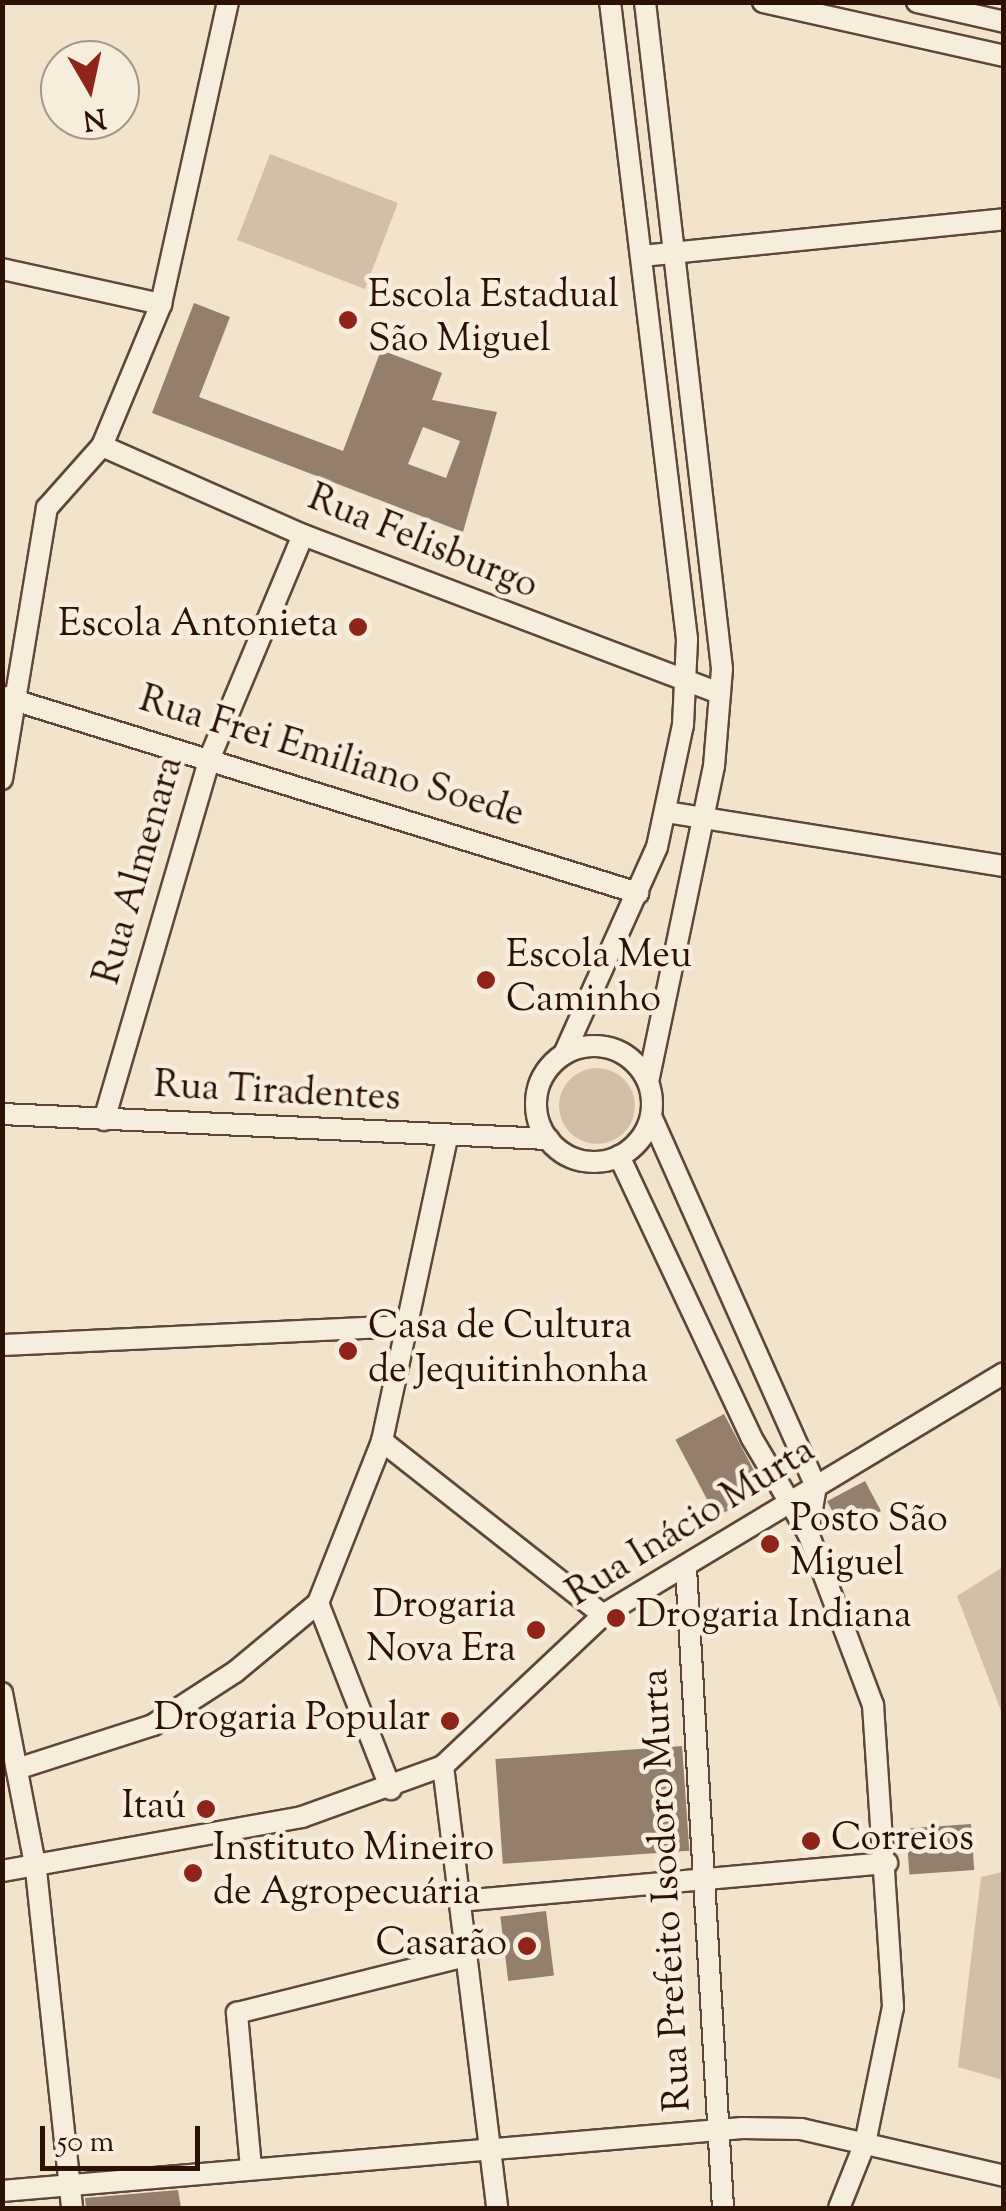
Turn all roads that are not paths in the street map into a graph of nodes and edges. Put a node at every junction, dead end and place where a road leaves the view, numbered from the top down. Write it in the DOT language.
graph roads {
  1 [pos="228,2"];
  2 [pos="610,2"];
  3 [pos="644,2"];
  4 [pos="763,2"];
  5 [pos="908,2"];
  6 [pos="917,2"];
  7 [pos="1004,22"];
  8 [pos="901,32"];
  9 [pos="1004,56"];
  10 [pos="1004,219"];
  11 [pos="678,252"];
  12 [pos="642,256"];
  13 [pos="2,269"];
  14 [pos="160,304"];
  15 [pos="102,446"];
  16 [pos="303,535"];
  17 [pos="685,686"];
  18 [pos="720,693"];
  19 [pos="8,698"];
  20 [pos="211,755"];
  21 [pos="2,778"];
  22 [pos="666,812"];
  23 [pos="702,818"];
  24 [pos="1004,866"];
  25 [pos="638,893"];
  26 [pos="564,1054"];
  27 [pos="648,1082"];
  28 [pos="2,1114"];
  29 [pos="651,1116"];
  30 [pos="104,1120"];
  31 [pos="447,1138"];
  32 [pos="548,1139"];
  33 [pos="619,1156"];
  34 [pos="407,1326"];
  35 [pos="2,1345"];
  36 [pos="1004,1372"];
  37 [pos="382,1441"];
  38 [pos="816,1486"];
  39 [pos="788,1502"];
  40 [pos="808,1533"];
  41 [pos="686,1568"];
  42 [pos="318,1603"];
  43 [pos="603,1615"];
  44 [pos="2,1693"];
  45 [pos="443,1766"];
  46 [pos="18,1769"];
  47 [pos="391,1789"];
  48 [pos="887,1863"];
  49 [pos="36,1870"];
  50 [pos="2,1872"];
  51 [pos="703,1880"];
  52 [pos="460,1901"];
  53 [pos="466,1956"];
  54 [pos="718,2129"];
  55 [pos="865,2143"];
  56 [pos="490,2146"];
  57 [pos="252,2168"];
  58 [pos="1004,2176"];
  59 [pos="70,2185"];
  60 [pos="7,2197"];
  61 [pos="72,2208"];
  62 [pos="497,2208"];
  63 [pos="723,2208"];
  64 [pos="840,2208"];
  1 -- 14 [label="street"];
  2 -- 12 [label="street"];
  3 -- 11 [label="street"];
  4 -- 8 [label="street"];
  5 -- 8 [label="street"];
  6 -- 7 [label="street"];
  8 -- 9 [label="street"];
  10 -- 11 [label="street"];
  11 -- 12 [label="street"];
  11 -- 18 [label="street"];
  12 -- 17 [label="street"];
  13 -- 14 [label="street"];
  14 -- 15 [label="street"];
  15 -- 16 [label="street, Rua Felisburgo"];
  15 -- 19 [label="street"];
  16 -- 17 [label="street, Rua Felisburgo"];
  16 -- 20 [label="street, Rua Almenara"];
  17 -- 18 [label="street, Rua Felisburgo"];
  17 -- 22 [label="street"];
  18 -- 23 [label="street"];
  19 -- 20 [label="street, Rua Frei Emiliano Soede"];
  19 -- 21 [label="street"];
  20 -- 25 [label="street, Rua Frei Emiliano Soede"];
  20 -- 30 [label="street, Rua Almenara"];
  22 -- 23 [label="street"];
  22 -- 25 [label="street"];
  23 -- 24 [label="street"];
  23 -- 27 [label="street"];
  25 -- 26 [label="street"];
  26 -- 27 [label="street"];
  26 -- 32 [label="street"];
  27 -- 29 [label="street"];
  28 -- 30 [label="street, Rua Tiradentes"];
  29 -- 33 [label="street"];
  29 -- 38 [label="street"];
  30 -- 31 [label="street, Rua Tiradentes"];
  31 -- 32 [label="street, Rua Tiradentes"];
  31 -- 34 [label="street"];
  32 -- 33 [label="street"];
  33 -- 39 [label="street"];
  34 -- 35 [label="street"];
  34 -- 37 [label="street"];
  36 -- 38 [label="street, Rua Inácio Murta"];
  37 -- 42 [label="street"];
  37 -- 43 [label="street"];
  38 -- 39 [label="street, Rua Inácio Murta"];
  38 -- 40 [label="street"];
  39 -- 40 [label="street"];
  39 -- 41 [label="street, Rua Inácio Murta"];
  40 -- 48 [label="street"];
  41 -- 43 [label="street, Rua Inácio Murta"];
  41 -- 51 [label="street, Rua Prefeito Isodoro Murta"];
  42 -- 46 [label="street"];
  42 -- 47 [label="street"];
  43 -- 45 [label="street, Rua Inácio Murta"];
  44 -- 46 [label="street"];
  45 -- 47 [label="street, Rua Inácio Murta"];
  45 -- 52 [label="street"];
  46 -- 49 [label="street"];
  47 -- 49 [label="street, Rua Inácio Murta"];
  48 -- 51 [label="street"];
  48 -- 55 [label="street"];
  49 -- 50 [label="street, Rua Inácio Murta"];
  49 -- 59 [label="street"];
  51 -- 52 [label="street"];
  51 -- 54 [label="street, Rua Prefeito Isodoro Murta"];
  52 -- 53 [label="street"];
  53 -- 56 [label="street"];
  53 -- 57 [label="street"];
  54 -- 55 [label="street"];
  54 -- 56 [label="street"];
  54 -- 63 [label="street, Rua Prefeito Isodoro Murta"];
  55 -- 58 [label="street"];
  55 -- 64 [label="street"];
  56 -- 57 [label="street"];
  56 -- 62 [label="street"];
  57 -- 59 [label="street"];
  59 -- 60 [label="street"];
  59 -- 61 [label="street"];
}
